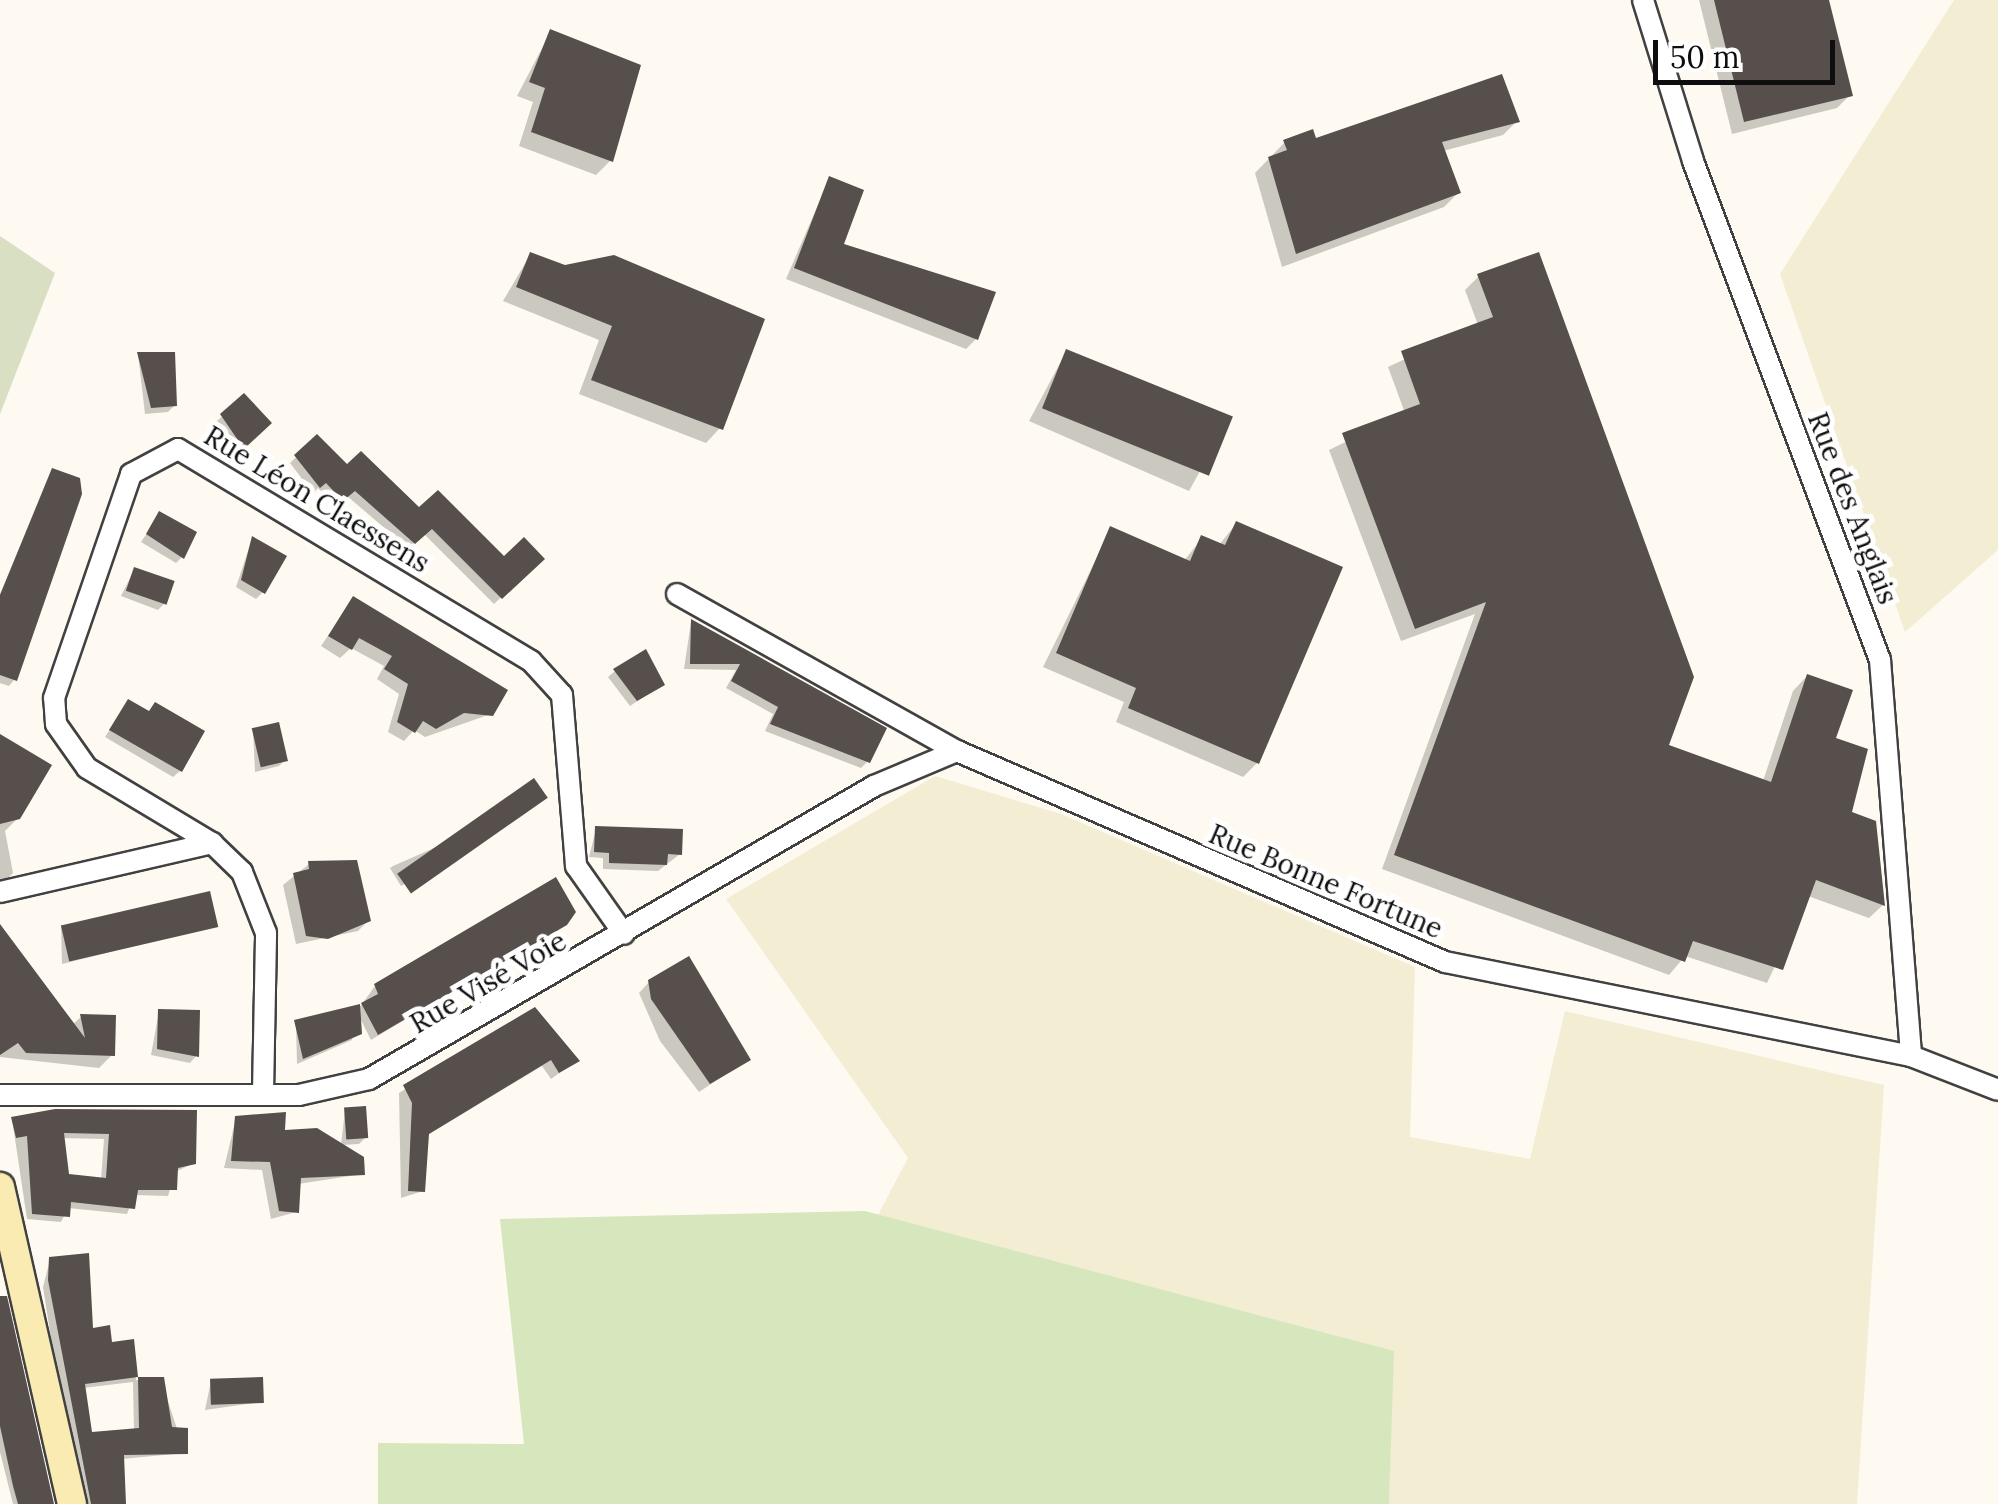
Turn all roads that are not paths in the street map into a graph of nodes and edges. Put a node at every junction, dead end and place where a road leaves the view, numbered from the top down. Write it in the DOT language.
graph roads {
  1 [pos="1643,0"];
  2 [pos="677,594"];
  3 [pos="957,752"];
  4 [pos="212,842"];
  5 [pos="0,892"];
  6 [pos="624,934"];
  7 [pos="1912,1056"];
  8 [pos="1998,1090"];
  9 [pos="263,1093"];
  10 [pos="0,1095"];
  11 [pos="0,1188"];
  12 [pos="72,1504"];
  1 -- 7 [label="street, Rue des Anglais"];
  2 -- 3 [label="street, Rue Bonne Fortune"];
  3 -- 6 [label="street, Rue Visé Voie"];
  3 -- 7 [label="street, Rue Bonne Fortune"];
  4 -- 5 [label="street"];
  4 -- 6 [label="street, Rue Léon Claessens"];
  4 -- 9 [label="street, Rue Léon Claessens"];
  6 -- 9 [label="street, Rue Visé Voie"];
  7 -- 8 [label="street, Rue Bonne Fortune"];
  9 -- 10 [label="street, Rue Visé Voie"];
  11 -- 12 [label="main road"];
}
